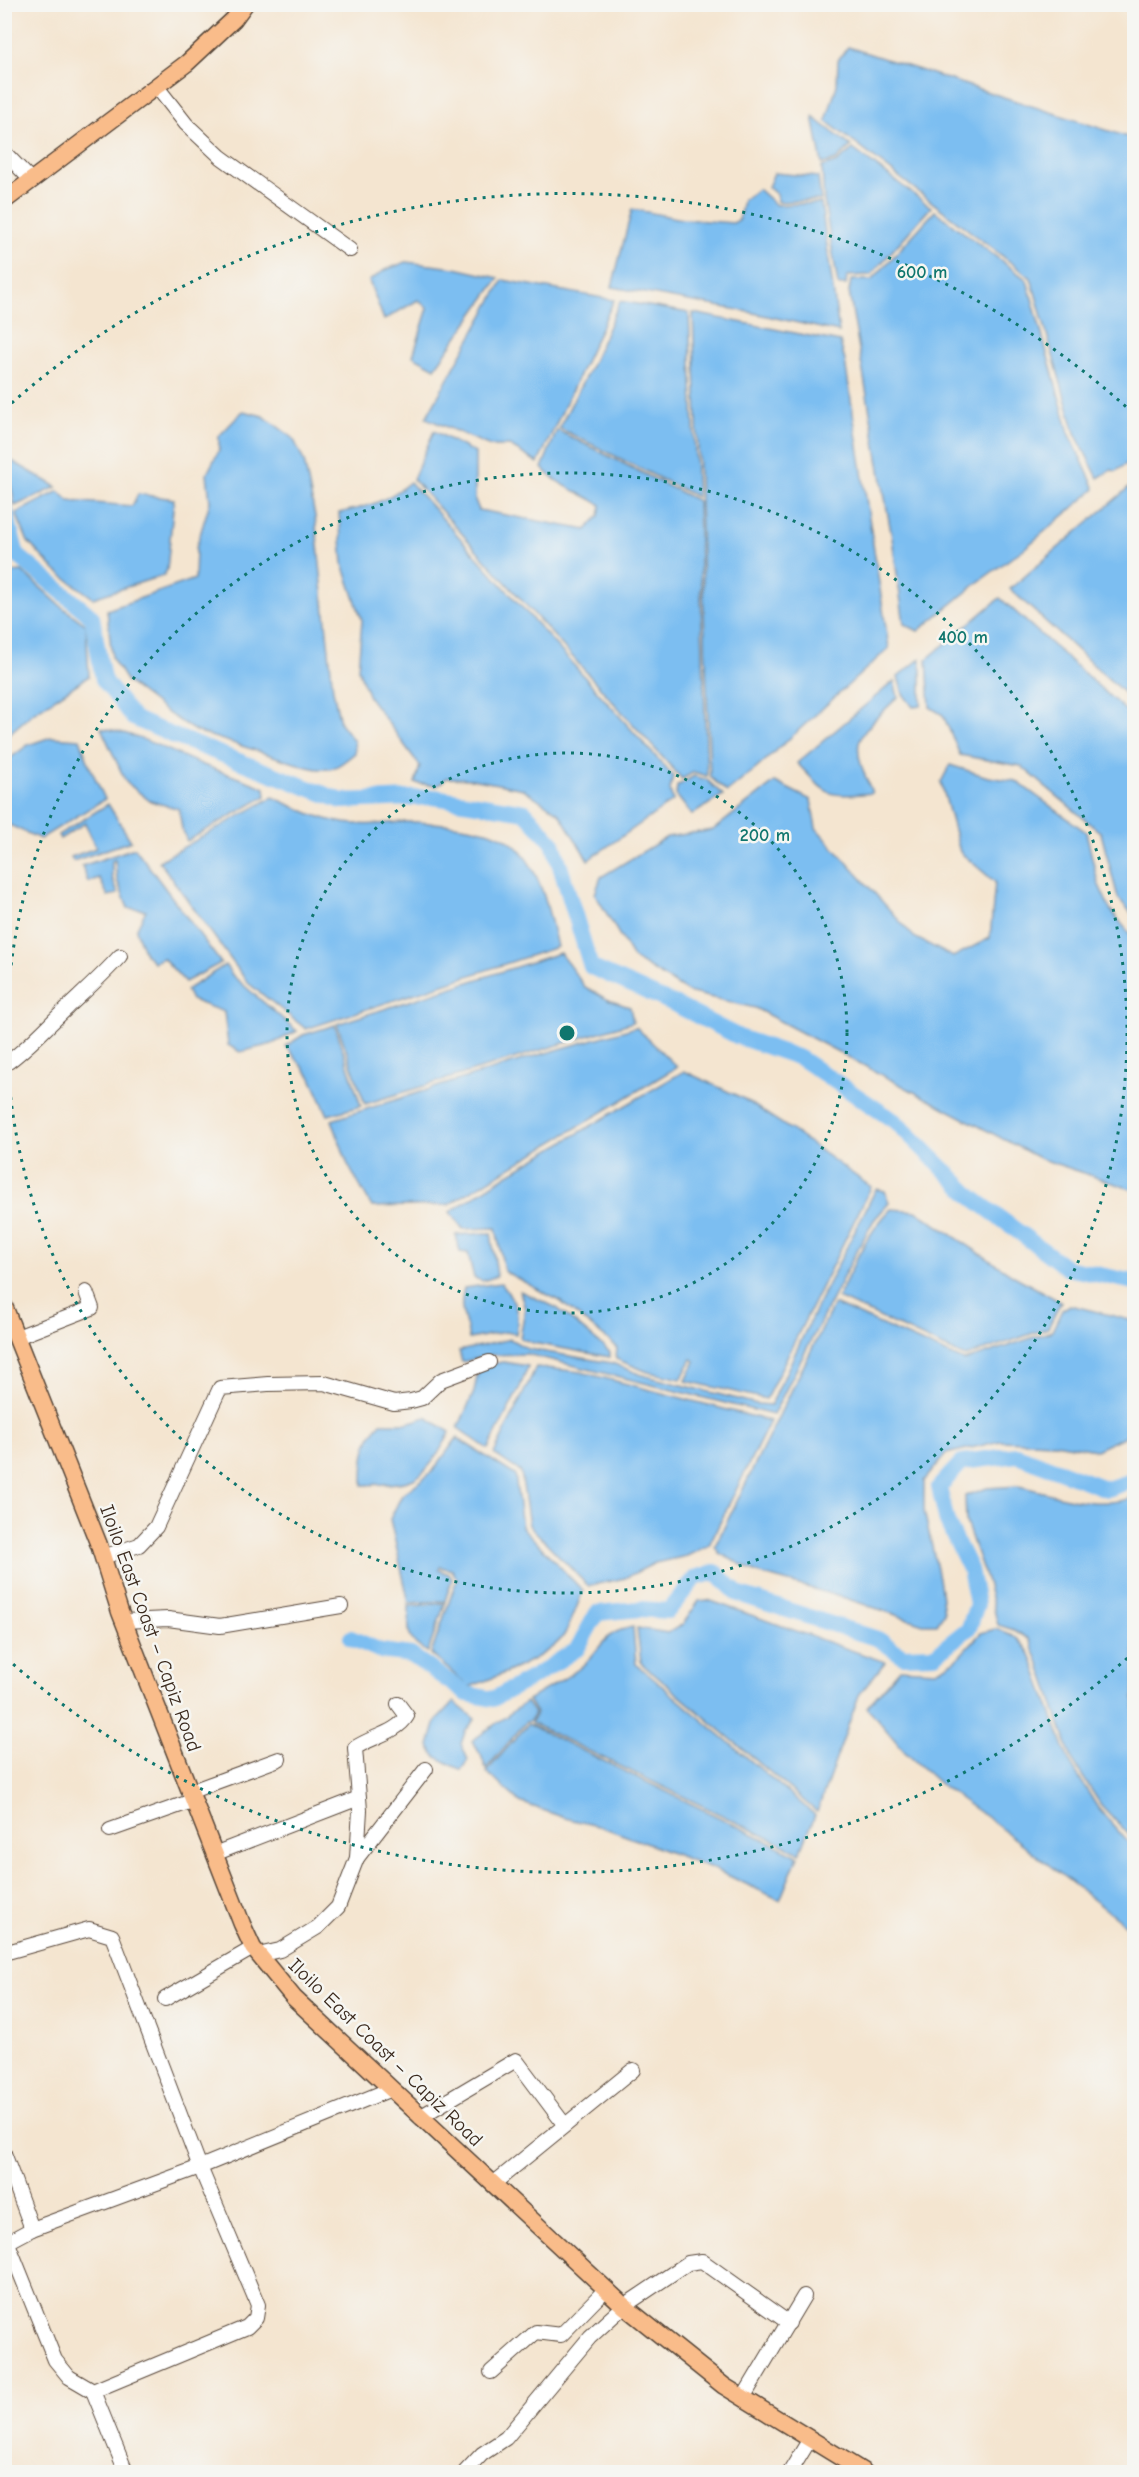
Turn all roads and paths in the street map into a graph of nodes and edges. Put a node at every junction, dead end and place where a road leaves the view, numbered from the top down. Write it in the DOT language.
graph roads {
  1 [pos="245,4"];
  2 [pos="157,87"];
  3 [pos="4,152"];
  4 [pos="32,181"];
  5 [pos="4,201"];
  6 [pos="350,250"];
  7 [pos="120,956"];
  8 [pos="4,1065"];
  9 [pos="86,1292"];
  10 [pos="4,1306"];
  11 [pos="17,1337"];
  12 [pos="489,1362"];
  13 [pos="103,1557"];
  14 [pos="341,1606"];
  15 [pos="124,1621"];
  16 [pos="398,1704"];
  17 [pos="279,1759"];
  18 [pos="426,1769"];
  19 [pos="191,1796"];
  20 [pos="359,1798"];
  21 [pos="110,1830"];
  22 [pos="214,1854"];
  23 [pos="357,1858"];
  24 [pos="255,1952"];
  25 [pos="4,1953"];
  26 [pos="165,1999"];
  27 [pos="633,2070"];
  28 [pos="391,2089"];
  29 [pos="420,2117"];
  30 [pos="564,2124"];
  31 [pos="4,2153"];
  32 [pos="200,2167"];
  33 [pos="493,2184"];
  34 [pos="32,2229"];
  35 [pos="6,2243"];
  36 [pos="605,2290"];
  37 [pos="804,2296"];
  38 [pos="624,2306"];
  39 [pos="789,2323"];
  40 [pos="491,2372"];
  41 [pos="93,2391"];
  42 [pos="743,2398"];
  43 [pos="810,2439"];
  44 [pos="126,2472"];
  45 [pos="465,2472"];
  46 [pos="790,2472"];
  47 [pos="864,2472"];
  1 -- 2 [label="main road"];
  2 -- 4 [label="main road"];
  2 -- 6 [label="street"];
  3 -- 4 [label="street"];
  4 -- 5 [label="main road"];
  7 -- 8 [label="street"];
  9 -- 11 [label="street"];
  10 -- 11 [label="main road, Iloilo East Coast – Capiz Road"];
  11 -- 13 [label="main road, Iloilo East Coast – Capiz Road"];
  12 -- 13 [label="street"];
  13 -- 15 [label="main road, Iloilo East Coast – Capiz Road"];
  14 -- 15 [label="street"];
  15 -- 19 [label="main road, Iloilo East Coast – Capiz Road"];
  16 -- 20 [label="street"];
  17 -- 19 [label="street"];
  18 -- 23 [label="street"];
  19 -- 21 [label="street"];
  19 -- 22 [label="main road, Iloilo East Coast – Capiz Road"];
  20 -- 22 [label="street"];
  20 -- 23 [label="street"];
  22 -- 24 [label="main road, Iloilo East Coast – Capiz Road"];
  23 -- 24 [label="street"];
  24 -- 26 [label="street"];
  24 -- 28 [label="main road, Iloilo East Coast – Capiz Road"];
  25 -- 32 [label="street"];
  27 -- 30 [label="street"];
  28 -- 29 [label="main road, Iloilo East Coast – Capiz Road"];
  28 -- 32 [label="street"];
  29 -- 30 [label="street"];
  29 -- 33 [label="main road, Iloilo East Coast – Capiz Road"];
  30 -- 33 [label="street"];
  31 -- 34 [label="street"];
  32 -- 34 [label="street"];
  32 -- 41 [label="street"];
  33 -- 36 [label="main road, Iloilo East Coast – Capiz Road"];
  34 -- 35 [label="street"];
  35 -- 41 [label="street"];
  36 -- 38 [label="main road, Iloilo East Coast – Capiz Road"];
  36 -- 40 [label="street"];
  37 -- 39 [label="street"];
  38 -- 39 [label="street"];
  38 -- 42 [label="main road, Iloilo East Coast – Capiz Road"];
  38 -- 45 [label="street"];
  39 -- 42 [label="street"];
  41 -- 44 [label="street"];
  42 -- 43 [label="main road, Iloilo East Coast – Capiz Road"];
  43 -- 46 [label="street"];
  43 -- 47 [label="main road, Iloilo East Coast – Capiz Road"];
}
